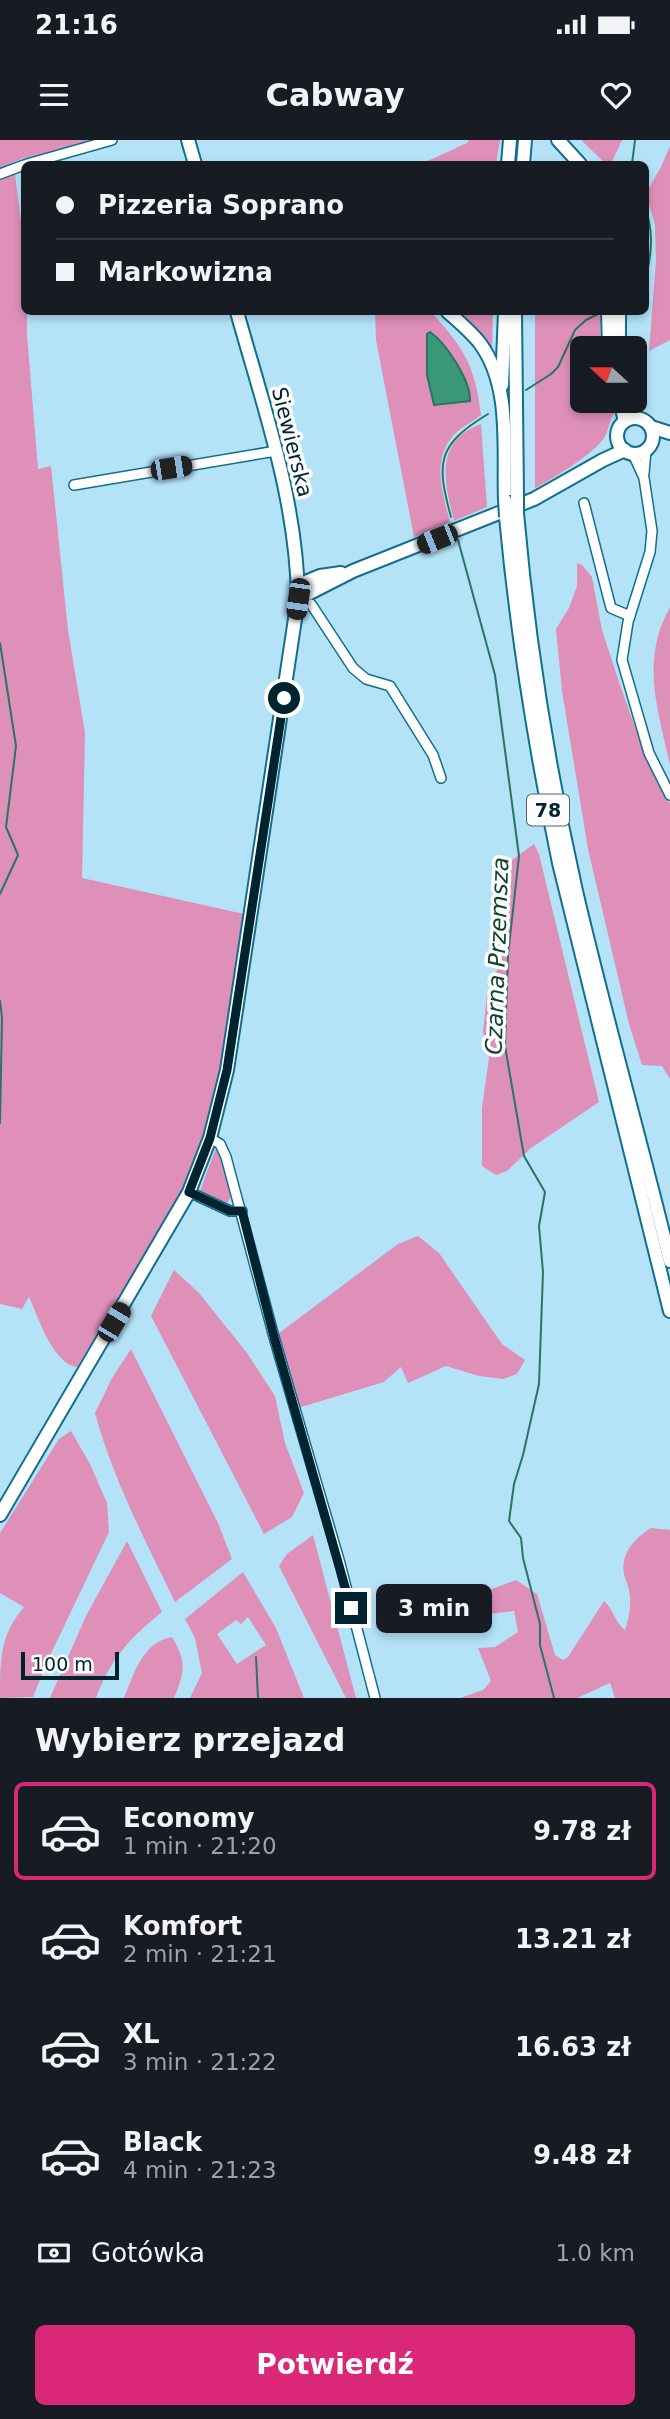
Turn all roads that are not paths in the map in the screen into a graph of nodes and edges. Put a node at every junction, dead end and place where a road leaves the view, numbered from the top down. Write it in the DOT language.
graph roads {
  1 [pos="112,140"];
  2 [pos="188,140"];
  3 [pos="510,140"];
  4 [pos="516,140"];
  5 [pos="525,140"];
  6 [pos="558,140"];
  7 [pos="40,161"];
  8 [pos="194,161"];
  9 [pos="508,161"];
  10 [pos="514,161"];
  11 [pos="523,161"];
  12 [pos="577,161"];
  13 [pos="21,167"];
  14 [pos="0,174"];
  15 [pos="238,315"];
  16 [pos="451,315"];
  17 [pos="505,315"];
  18 [pos="514,315"];
  19 [pos="608,315"];
  20 [pos="618,315"];
  21 [pos="609,336"];
  22 [pos="619,336"];
  23 [pos="502,393"];
  24 [pos="627,413"];
  25 [pos="630,413"];
  26 [pos="631,420"];
  27 [pos="651,427"];
  28 [pos="670,435"];
  29 [pos="635,447"];
  30 [pos="276,451"];
  31 [pos="74,485"];
  32 [pos="584,503"];
  33 [pos="511,507"];
  34 [pos="296,556"];
  35 [pos="353,571"];
  36 [pos="320,576"];
  37 [pos="298,585"];
  38 [pos="304,602"];
  39 [pos="630,615"];
  40 [pos="441,778"];
  41 [pos="670,795"];
  42 [pos="628,1119"];
  43 [pos="210,1138"];
  44 [pos="189,1192"];
  45 [pos="242,1211"];
  46 [pos="670,1262"];
  47 [pos="670,1311"];
  48 [pos="0,1515"];
  49 [pos="374,1698"];
  1 -- 7 [label="street"];
  2 -- 8 [label="main road"];
  3 -- 9 [label="main road"];
  4 -- 10 [label="main road"];
  5 -- 11 [label="main road"];
  6 -- 12 [label="main road"];
  13 -- 14 [label="street"];
  15 -- 30 [label="main road, Siewierska"];
  16 -- 23 [label="main road"];
  17 -- 23 [label="main road, 78"];
  18 -- 33 [label="main road, 78"];
  19 -- 21 [label="main road"];
  20 -- 22 [label="main road"];
  23 -- 33 [label="main road, 78"];
  24 -- 26 [label="main road"];
  25 -- 26 [label="main road"];
  26 -- 27 [label="main road"];
  26 -- 29 [label="main road"];
  27 -- 28 [label="main road"];
  27 -- 29 [label="main road"];
  28 -- 29 [label="main road"];
  29 -- 33 [label="main road"];
  29 -- 39 [label="street"];
  30 -- 31 [label="street"];
  30 -- 34 [label="main road, Siewierska"];
  32 -- 39 [label="street"];
  33 -- 35 [label="main road"];
  33 -- 42 [label="main road, 78"];
  34 -- 36 [label="main road"];
  34 -- 37 [label="main road, Siewierska"];
  35 -- 36 [label="main road"];
  35 -- 38 [label="main road"];
  36 -- 37 [label="main road"];
  37 -- 38 [label="main road, Siewierska"];
  38 -- 40 [label="street"];
  38 -- 43 [label="main road, Siewierska"];
  39 -- 41 [label="street"];
  42 -- 46 [label="main road, 78"];
  42 -- 47 [label="main road, 78"];
  43 -- 44 [label="main road, Siewierska"];
  43 -- 45 [label="street"];
  44 -- 45 [label="street"];
  44 -- 48 [label="main road, Siewierska"];
  45 -- 49 [label="street"];
}
